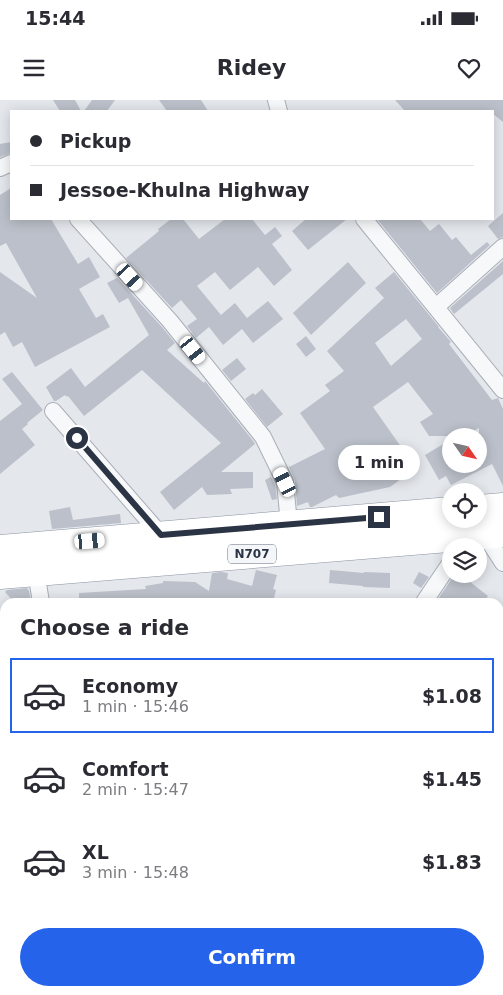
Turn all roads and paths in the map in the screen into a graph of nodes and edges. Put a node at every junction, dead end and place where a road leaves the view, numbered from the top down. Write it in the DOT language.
graph roads {
  1 [pos="79,220"];
  2 [pos="365,220"];
  3 [pos="503,247"];
  4 [pos="436,307"];
  5 [pos="502,385"];
  6 [pos="53,411"];
  7 [pos="503,507"];
  8 [pos="487,508"];
  9 [pos="442,512"];
  10 [pos="289,524"];
  11 [pos="488,529"];
  12 [pos="161,535"];
  13 [pos="0,549"];
  14 [pos="503,563"];
  15 [pos="36,572"];
  16 [pos="0,575"];
  17 [pos="442,575"];
  18 [pos="40,598"];
  19 [pos="427,598"];
  1 -- 10 [label="street"];
  2 -- 4 [label="street"];
  3 -- 4 [label="street"];
  4 -- 5 [label="street"];
  6 -- 12 [label="street"];
  7 -- 8 [label="highway"];
  9 -- 10 [label="highway, N707"];
  10 -- 12 [label="highway, N707"];
  11 -- 14 [label="street"];
  11 -- 15 [label="highway, N707"];
  12 -- 13 [label="highway, N707"];
  15 -- 16 [label="highway, N707"];
  15 -- 18 [label="street"];
  17 -- 19 [label="street"];
}
